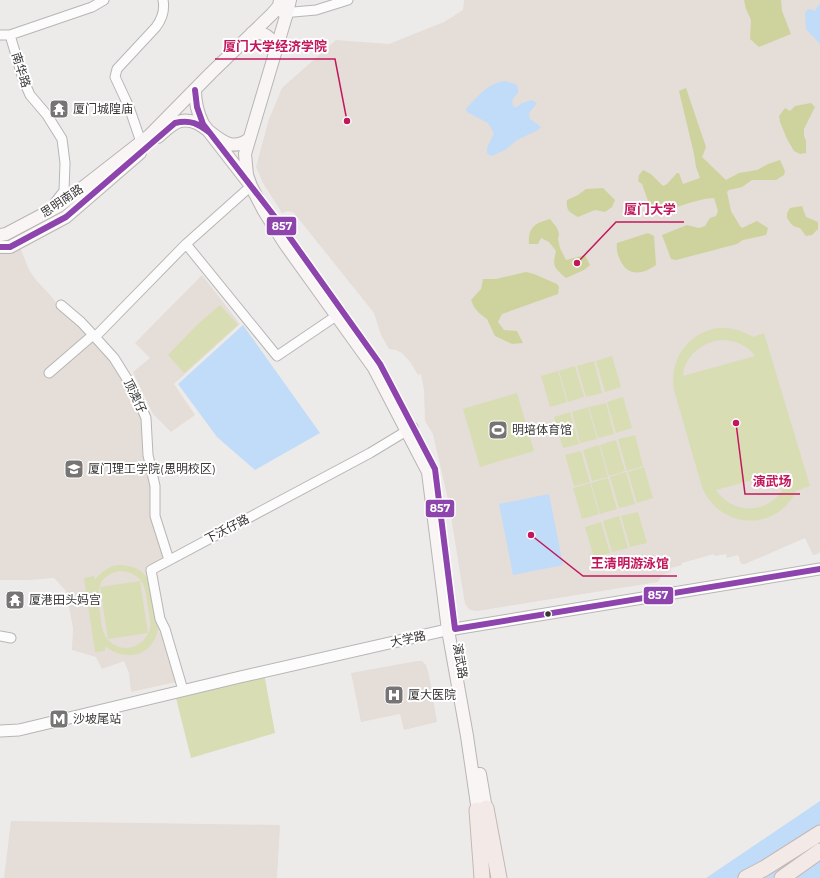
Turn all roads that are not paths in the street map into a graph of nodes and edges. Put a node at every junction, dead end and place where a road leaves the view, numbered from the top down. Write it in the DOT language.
graph roads {
  1 [pos="104,0"];
  2 [pos="163,0"];
  3 [pos="280,0"];
  4 [pos="290,0"];
  5 [pos="348,0"];
  6 [pos="288,13"];
  7 [pos="272,14"];
  8 [pos="252,33"];
  9 [pos="0,35"];
  10 [pos="10,36"];
  11 [pos="276,48"];
  12 [pos="195,90"];
  13 [pos="210,133"];
  14 [pos="249,139"];
  15 [pos="141,142"];
  16 [pos="251,186"];
  17 [pos="46,213"];
  18 [pos="0,235"];
  19 [pos="186,244"];
  20 [pos="0,247"];
  21 [pos="62,305"];
  22 [pos="339,314"];
  23 [pos="94,336"];
  24 [pos="48,373"];
  25 [pos="410,428"];
  26 [pos="168,560"];
  27 [pos="820,569"];
  28 [pos="451,630"];
  29 [pos="0,636"];
  30 [pos="11,638"];
  31 [pos="183,690"];
  32 [pos="0,731"];
  33 [pos="482,809"];
  34 [pos="820,833"];
  35 [pos="820,837"];
  36 [pos="820,850"];
  37 [pos="482,878"];
  38 [pos="490,878"];
  39 [pos="495,878"];
  40 [pos="499,878"];
  41 [pos="746,878"];
  42 [pos="763,878"];
  43 [pos="782,878"];
  1 -- 10 [label="street"];
  2 -- 15 [label="street"];
  3 -- 7 [label="main road, 思明南路"];
  4 -- 6 [label="main road"];
  5 -- 6 [label="street"];
  6 -- 7 [label="street"];
  6 -- 11 [label="main road"];
  7 -- 8 [label="main road, 思明南路"];
  8 -- 11 [label="main road"];
  8 -- 12 [label="main road, 思明南路"];
  9 -- 10 [label="street"];
  10 -- 17 [label="street, 南华路"];
  11 -- 14 [label="main road"];
  12 -- 13 [label="main road, 演武路"];
  12 -- 15 [label="main road, 思明南路"];
  13 -- 14 [label="main road, 思明南路"];
  13 -- 16 [label="main road, 演武路"];
  13 -- 20 [label="main road, 思明南路"];
  14 -- 16 [label="main road"];
  15 -- 17 [label="main road, 思明南路"];
  16 -- 19 [label="street"];
  16 -- 22 [label="main road, 演武路"];
  17 -- 18 [label="main road, 思明南路"];
  19 -- 22 [label="street"];
  19 -- 23 [label="street"];
  21 -- 23 [label="street, 顶澳仔"];
  22 -- 25 [label="main road, 演武路"];
  23 -- 24 [label="street"];
  23 -- 26 [label="street, 顶澳仔"];
  25 -- 26 [label="street, 下沃仔路"];
  25 -- 28 [label="main road, 演武路"];
  26 -- 31 [label="street, 下沃仔路"];
  27 -- 28 [label="street, 大学路"];
  28 -- 31 [label="street, 大学路"];
  28 -- 33 [label="main road, 演武路"];
  29 -- 30 [label="street"];
  31 -- 32 [label="street, 大学路"];
  33 -- 37 [label="highway"];
  33 -- 38 [label="main road, 演武路"];
  33 -- 39 [label="main road, 演武路"];
  33 -- 40 [label="highway"];
  34 -- 41 [label="highway"];
  35 -- 42 [label="highway"];
  36 -- 43 [label="highway"];
}
